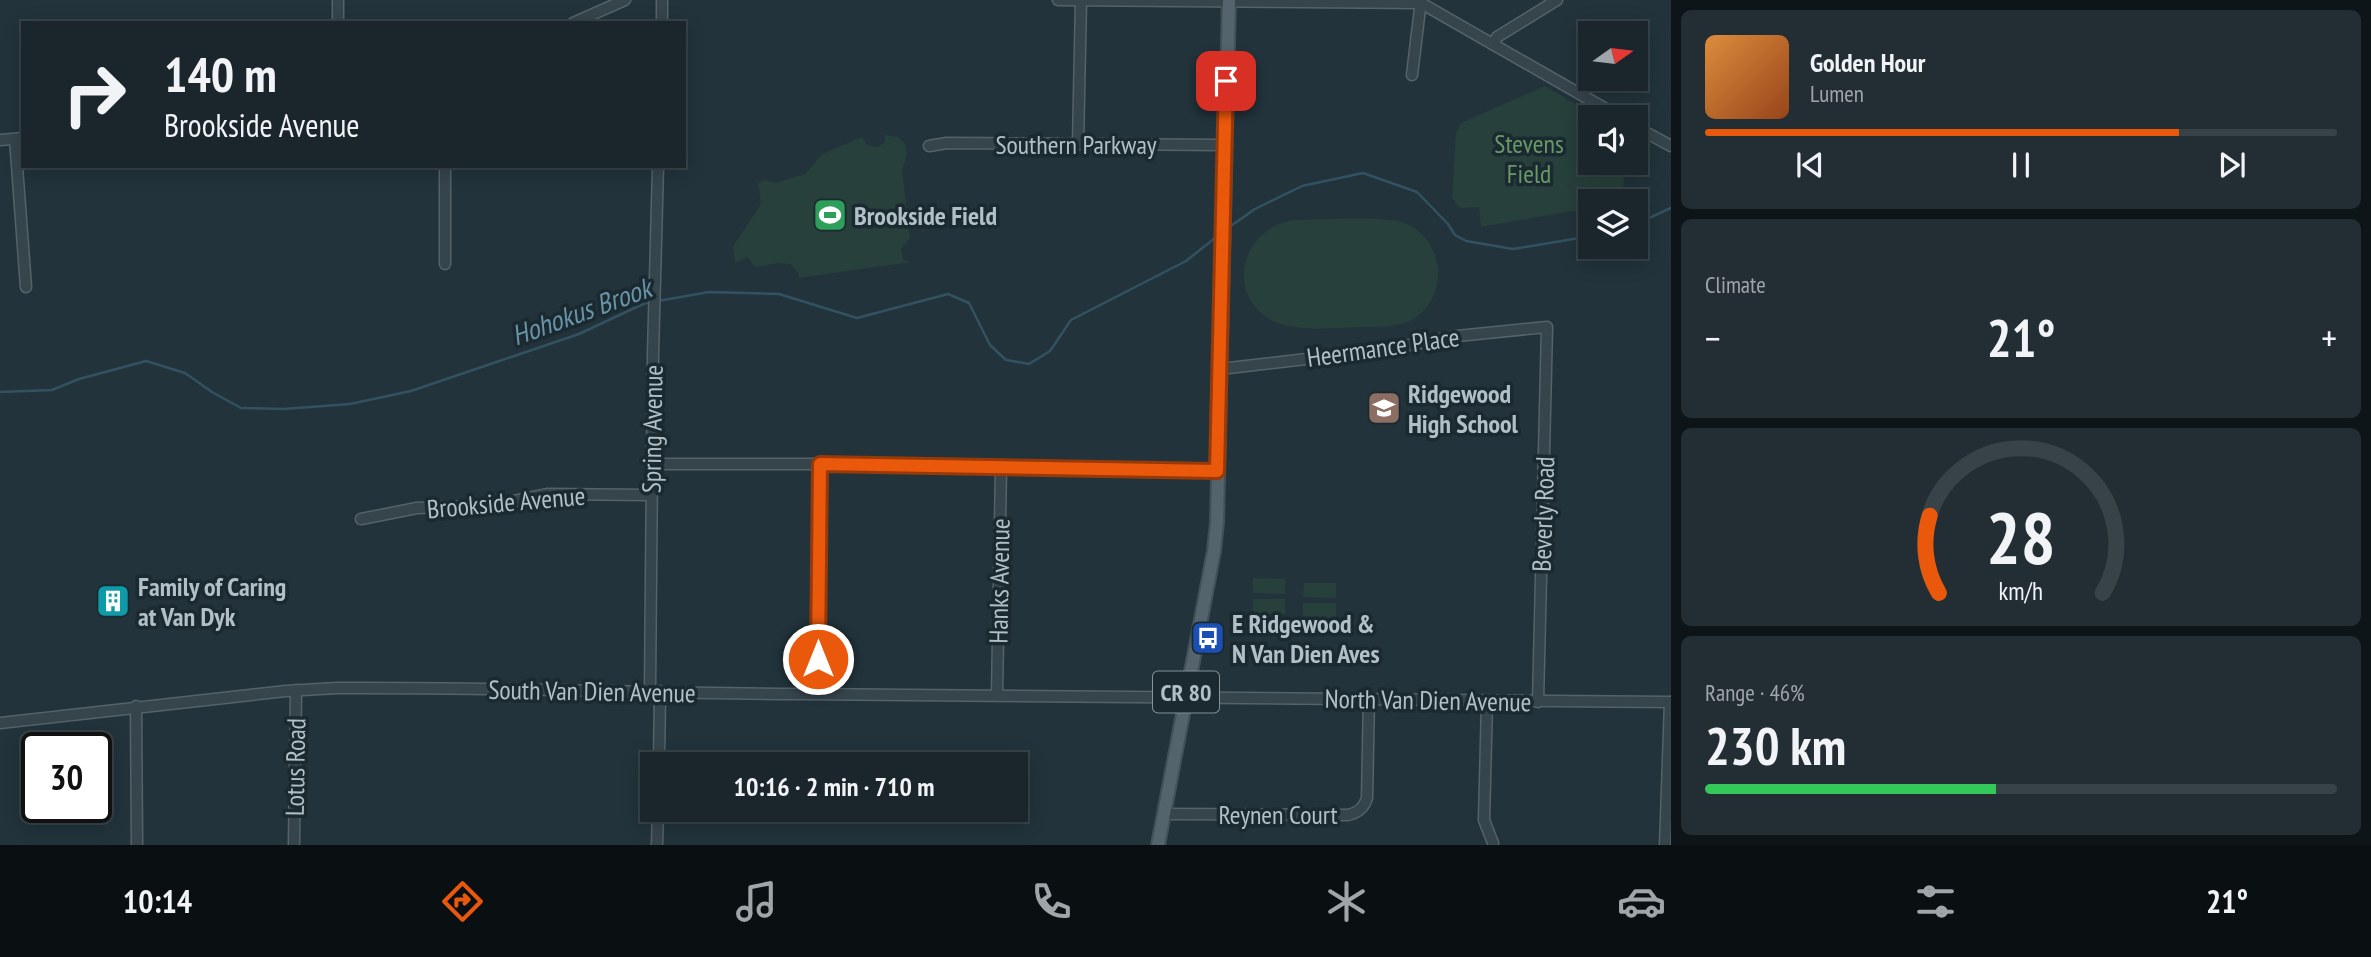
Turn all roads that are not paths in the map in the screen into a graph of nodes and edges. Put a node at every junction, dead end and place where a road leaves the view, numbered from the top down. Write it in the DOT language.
graph roads {
  1 [pos="338,0"];
  2 [pos="625,0"];
  3 [pos="662,0"];
  4 [pos="1058,0"];
  5 [pos="1081,0"];
  6 [pos="1557,0"];
  7 [pos="1229,1"];
  8 [pos="1421,1"];
  9 [pos="338,21"];
  10 [pos="577,21"];
  11 [pos="662,21"];
  12 [pos="1493,44"];
  13 [pos="1412,75"];
  14 [pos="1599,105"];
  15 [pos="1648,134"];
  16 [pos="19,138"];
  17 [pos="0,140"];
  18 [pos="1078,145"];
  19 [pos="1224,145"];
  20 [pos="929,146"];
  21 [pos="1671,146"];
  22 [pos="444,168"];
  23 [pos="658,168"];
  24 [pos="445,264"];
  25 [pos="26,287"];
  26 [pos="1547,327"];
  27 [pos="1220,369"];
  28 [pos="652,464"];
  29 [pos="820,464"];
  30 [pos="1001,467"];
  31 [pos="1217,471"];
  32 [pos="652,495"];
  33 [pos="361,519"];
  34 [pos="296,690"];
  35 [pos="655,691"];
  36 [pos="818,693"];
  37 [pos="997,695"];
  38 [pos="1185,697"];
  39 [pos="1369,698"];
  40 [pos="1487,702"];
  41 [pos="1538,702"];
  42 [pos="1671,702"];
  43 [pos="136,706"];
  44 [pos="0,723"];
  45 [pos="658,752"];
  46 [pos="1166,814"];
  47 [pos="658,822"];
  48 [pos="1493,843"];
  49 [pos="138,845"];
  50 [pos="294,845"];
  51 [pos="657,845"];
  52 [pos="1158,845"];
  53 [pos="1665,845"];
  1 -- 9 [label="street"];
  2 -- 10 [label="street"];
  3 -- 11 [label="street"];
  4 -- 5 [label="street"];
  5 -- 7 [label="street"];
  5 -- 18 [label="street"];
  6 -- 12 [label="street"];
  7 -- 8 [label="street"];
  7 -- 19 [label="main road, CR 80"];
  8 -- 12 [label="street"];
  8 -- 13 [label="street"];
  12 -- 14 [label="street"];
  15 -- 21 [label="street"];
  16 -- 17 [label="street"];
  16 -- 25 [label="street"];
  18 -- 19 [label="street, Southern Parkway"];
  18 -- 20 [label="street, Southern Parkway"];
  19 -- 27 [label="main road, CR 80"];
  22 -- 24 [label="street"];
  23 -- 28 [label="street, Spring Avenue"];
  26 -- 27 [label="street, Heermance Place"];
  26 -- 41 [label="street, Beverly Road"];
  27 -- 31 [label="main road, CR 80"];
  28 -- 29 [label="street"];
  28 -- 32 [label="street, Spring Avenue"];
  29 -- 30 [label="street"];
  29 -- 36 [label="street"];
  30 -- 31 [label="street"];
  30 -- 37 [label="street, Hanks Avenue"];
  31 -- 38 [label="main road, CR 80"];
  32 -- 33 [label="street, Brookside Avenue"];
  32 -- 35 [label="street, Spring Avenue"];
  34 -- 35 [label="street, South Van Dien Avenue"];
  34 -- 43 [label="street, South Van Dien Avenue"];
  34 -- 50 [label="street, Lotus Road"];
  35 -- 36 [label="street, South Van Dien Avenue"];
  35 -- 45 [label="street, Spring Avenue"];
  36 -- 37 [label="street, South Van Dien Avenue"];
  37 -- 38 [label="street, South Van Dien Avenue"];
  38 -- 39 [label="street, North Van Dien Avenue"];
  38 -- 46 [label="main road, CR 80"];
  39 -- 40 [label="street, North Van Dien Avenue"];
  39 -- 46 [label="street, Reynen Court"];
  40 -- 41 [label="street, North Van Dien Avenue"];
  40 -- 48 [label="street"];
  41 -- 42 [label="street, North Van Dien Avenue"];
  42 -- 53 [label="street"];
  43 -- 44 [label="street, South Van Dien Avenue"];
  43 -- 49 [label="street"];
  46 -- 52 [label="main road, CR 80"];
  47 -- 51 [label="street"];
}
